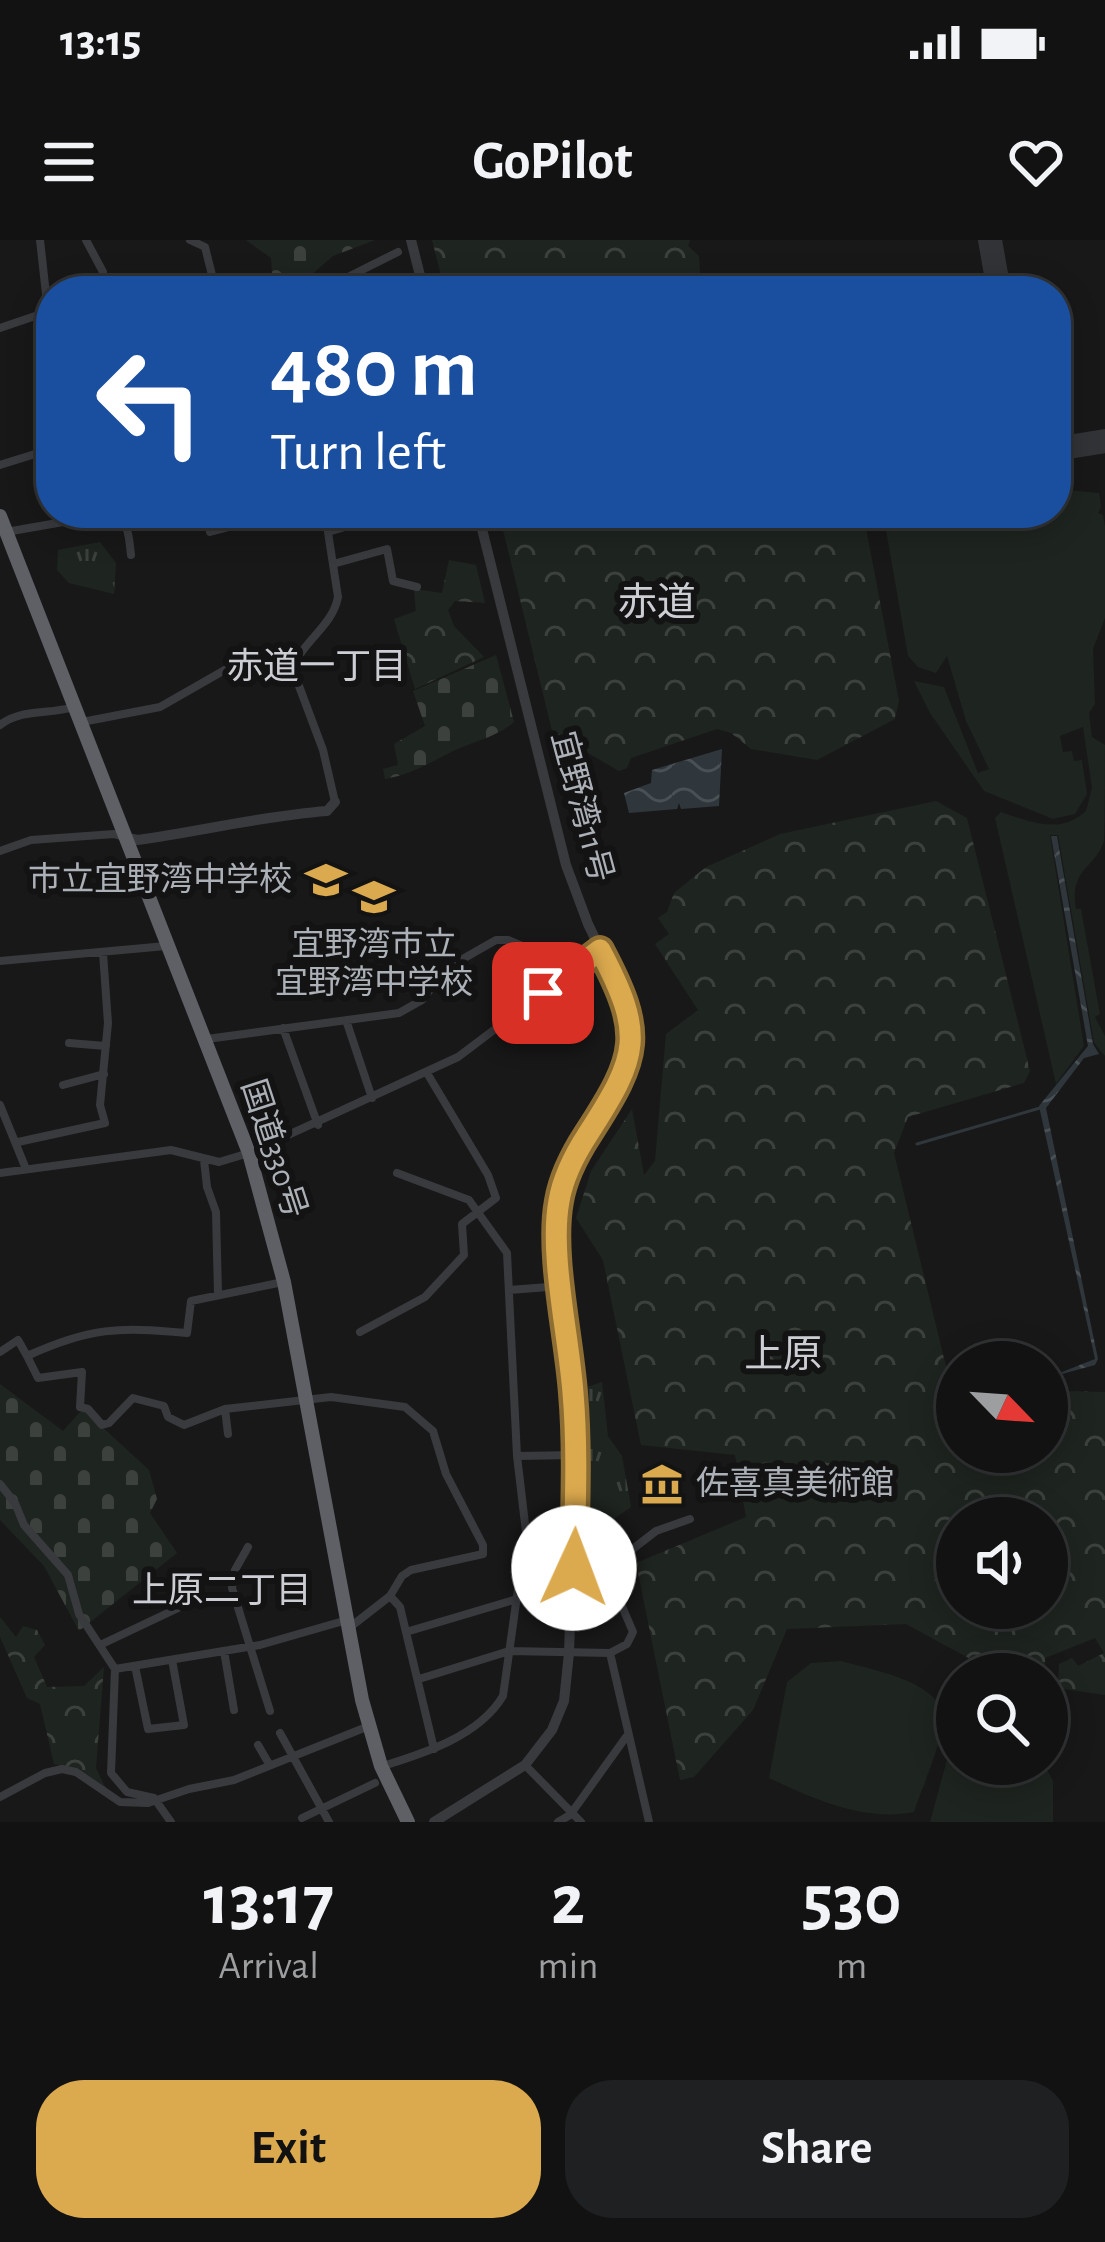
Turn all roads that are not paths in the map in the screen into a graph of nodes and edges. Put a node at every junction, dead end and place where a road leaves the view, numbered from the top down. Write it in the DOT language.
graph roads {
  1 [pos="40,240"];
  2 [pos="86,240"];
  3 [pos="190,240"];
  4 [pos="411,240"];
  5 [pos="398,252"];
  6 [pos="45,276"];
  7 [pos="102,276"];
  8 [pos="213,276"];
  9 [pos="350,276"];
  10 [pos="420,276"];
  11 [pos="36,316"];
  12 [pos="0,328"];
  13 [pos="36,454"];
  14 [pos="0,465"];
  15 [pos="0,516"];
  16 [pos="36,527"];
  17 [pos="127,528"];
  18 [pos="225,528"];
  19 [pos="327,528"];
  20 [pos="341,528"];
  21 [pos="482,528"];
  22 [pos="6,532"];
  23 [pos="210,532"];
  24 [pos="328,532"];
  25 [pos="131,555"];
  26 [pos="333,565"];
  27 [pos="417,586"];
  28 [pos="293,670"];
  29 [pos="76,706"];
  30 [pos="82,722"];
  31 [pos="0,724"];
  32 [pos="335,802"];
  33 [pos="127,838"];
  34 [pos="0,851"];
  35 [pos="609,938"];
  36 [pos="170,946"];
  37 [pos="599,948"];
  38 [pos="103,953"];
  39 [pos="0,962"];
  40 [pos="543,993"];
  41 [pos="346,1020"];
  42 [pos="283,1028"];
  43 [pos="207,1039"];
  44 [pos="69,1043"];
  45 [pos="106,1046"];
  46 [pos="427,1072"];
  47 [pos="104,1074"];
  48 [pos="63,1085"];
  49 [pos="372,1098"];
  50 [pos="0,1105"];
  51 [pos="318,1125"];
  52 [pos="17,1142"];
  53 [pos="249,1153"];
  54 [pos="205,1160"];
  55 [pos="26,1169"];
  56 [pos="0,1173"];
  57 [pos="398,1173"];
  58 [pos="478,1211"];
  59 [pos="284,1282"];
  60 [pos="562,1286"];
  61 [pos="508,1290"];
  62 [pos="218,1294"];
  63 [pos="360,1332"];
  64 [pos="0,1352"];
  65 [pos="27,1356"];
  66 [pos="307,1401"];
  67 [pos="225,1409"];
  68 [pos="228,1434"];
  69 [pos="576,1455"];
  70 [pos="518,1456"];
  71 [pos="0,1484"];
  72 [pos="690,1519"];
  73 [pos="248,1547"];
  74 [pos="574,1568"];
  75 [pos="606,1570"];
  76 [pos="390,1596"];
  77 [pos="517,1599"];
  78 [pos="193,1601"];
  79 [pos="348,1624"];
  80 [pos="406,1632"];
  81 [pos="100,1645"];
  82 [pos="248,1647"];
  83 [pos="224,1651"];
  84 [pos="509,1651"];
  85 [pos="569,1652"];
  86 [pos="610,1653"];
  87 [pos="172,1660"];
  88 [pos="135,1666"];
  89 [pos="116,1669"];
  90 [pos="419,1679"];
  91 [pos="234,1710"];
  92 [pos="270,1711"];
  93 [pos="369,1726"];
  94 [pos="280,1732"];
  95 [pos="627,1735"];
  96 [pos="258,1745"];
  97 [pos="434,1749"];
  98 [pos="292,1756"];
  99 [pos="269,1764"];
  100 [pos="524,1765"];
  101 [pos="381,1766"];
  102 [pos="375,1783"];
  103 [pos="0,1797"];
  104 [pos="154,1798"];
  105 [pos="322,1809"];
  106 [pos="569,1815"];
  107 [pos="302,1818"];
  108 [pos="171,1822"];
  109 [pos="329,1822"];
  110 [pos="408,1822"];
  111 [pos="434,1822"];
  112 [pos="558,1822"];
  113 [pos="581,1822"];
  114 [pos="649,1822"];
  1 -- 6 [label="street"];
  2 -- 7 [label="street"];
  3 -- 8 [label="street"];
  4 -- 10 [label="street"];
  5 -- 9 [label="street"];
  11 -- 12 [label="street"];
  13 -- 14 [label="street"];
  15 -- 22 [label="highway, 国道330号"];
  16 -- 22 [label="street"];
  17 -- 25 [label="street"];
  18 -- 23 [label="street"];
  19 -- 24 [label="street"];
  20 -- 24 [label="street"];
  21 -- 37 [label="street, 宜野湾11号"];
  22 -- 29 [label="highway, 国道330号"];
  24 -- 26 [label="street"];
  26 -- 27 [label="street"];
  26 -- 28 [label="street"];
  28 -- 30 [label="street"];
  28 -- 32 [label="street"];
  29 -- 30 [label="highway, 国道330号"];
  29 -- 31 [label="street"];
  30 -- 33 [label="highway, 国道330号"];
  32 -- 33 [label="street"];
  33 -- 34 [label="street"];
  33 -- 36 [label="highway, 国道330号"];
  35 -- 37 [label="street"];
  36 -- 38 [label="street"];
  36 -- 43 [label="highway, 国道330号"];
  37 -- 40 [label="street"];
  37 -- 60 [label="street, 宜野湾11号"];
  38 -- 39 [label="street"];
  38 -- 45 [label="street"];
  40 -- 41 [label="street"];
  40 -- 46 [label="street"];
  41 -- 42 [label="street"];
  41 -- 49 [label="street"];
  42 -- 43 [label="street"];
  42 -- 51 [label="street"];
  43 -- 53 [label="highway, 国道330号"];
  44 -- 45 [label="street"];
  45 -- 47 [label="street"];
  46 -- 49 [label="street"];
  46 -- 58 [label="street"];
  47 -- 48 [label="street"];
  47 -- 52 [label="street"];
  49 -- 51 [label="street"];
  50 -- 52 [label="street"];
  51 -- 53 [label="street"];
  52 -- 55 [label="street"];
  53 -- 54 [label="street"];
  53 -- 59 [label="highway, 国道330号"];
  54 -- 55 [label="street"];
  54 -- 62 [label="street"];
  55 -- 56 [label="street"];
  57 -- 58 [label="street"];
  58 -- 61 [label="street"];
  58 -- 63 [label="street"];
  59 -- 62 [label="street"];
  59 -- 66 [label="highway, 国道330号"];
  60 -- 61 [label="street"];
  60 -- 69 [label="street, 宜野湾11号"];
  61 -- 70 [label="street"];
  62 -- 65 [label="street"];
  64 -- 65 [label="street"];
  65 -- 67 [label="street"];
  66 -- 67 [label="street"];
  66 -- 76 [label="street"];
  66 -- 79 [label="highway, 国道330号"];
  67 -- 68 [label="street"];
  69 -- 70 [label="street"];
  69 -- 74 [label="street, 宜野湾11号"];
  70 -- 77 [label="street"];
  71 -- 81 [label="street"];
  72 -- 75 [label="street"];
  73 -- 82 [label="street"];
  74 -- 75 [label="street"];
  74 -- 85 [label="street, 宜野湾11号"];
  75 -- 86 [label="street"];
  76 -- 79 [label="street"];
  76 -- 80 [label="street"];
  77 -- 80 [label="street"];
  77 -- 84 [label="street"];
  78 -- 81 [label="street"];
  79 -- 82 [label="street"];
  79 -- 93 [label="highway, 国道330号"];
  80 -- 90 [label="street"];
  81 -- 89 [label="street"];
  82 -- 83 [label="street"];
  82 -- 92 [label="street"];
  83 -- 87 [label="street"];
  83 -- 91 [label="street"];
  84 -- 85 [label="street"];
  84 -- 90 [label="street"];
  84 -- 97 [label="street"];
  85 -- 86 [label="street"];
  85 -- 100 [label="street, 宜野湾11号"];
  86 -- 95 [label="street"];
  87 -- 88 [label="street"];
  87 -- 88 [label="street"];
  88 -- 89 [label="street"];
  89 -- 104 [label="street"];
  90 -- 97 [label="street"];
  93 -- 98 [label="street"];
  93 -- 101 [label="highway, 国道330号"];
  94 -- 98 [label="street"];
  95 -- 106 [label="street"];
  95 -- 114 [label="street"];
  96 -- 99 [label="street"];
  97 -- 101 [label="street"];
  98 -- 99 [label="street"];
  98 -- 105 [label="street"];
  99 -- 104 [label="street"];
  100 -- 106 [label="street"];
  100 -- 111 [label="street, 宜野湾11号"];
  101 -- 110 [label="highway, 国道330号"];
  102 -- 105 [label="street"];
  103 -- 104 [label="street"];
  104 -- 108 [label="street"];
  105 -- 107 [label="street"];
  105 -- 109 [label="street"];
  106 -- 112 [label="street"];
  106 -- 113 [label="street"];
}
